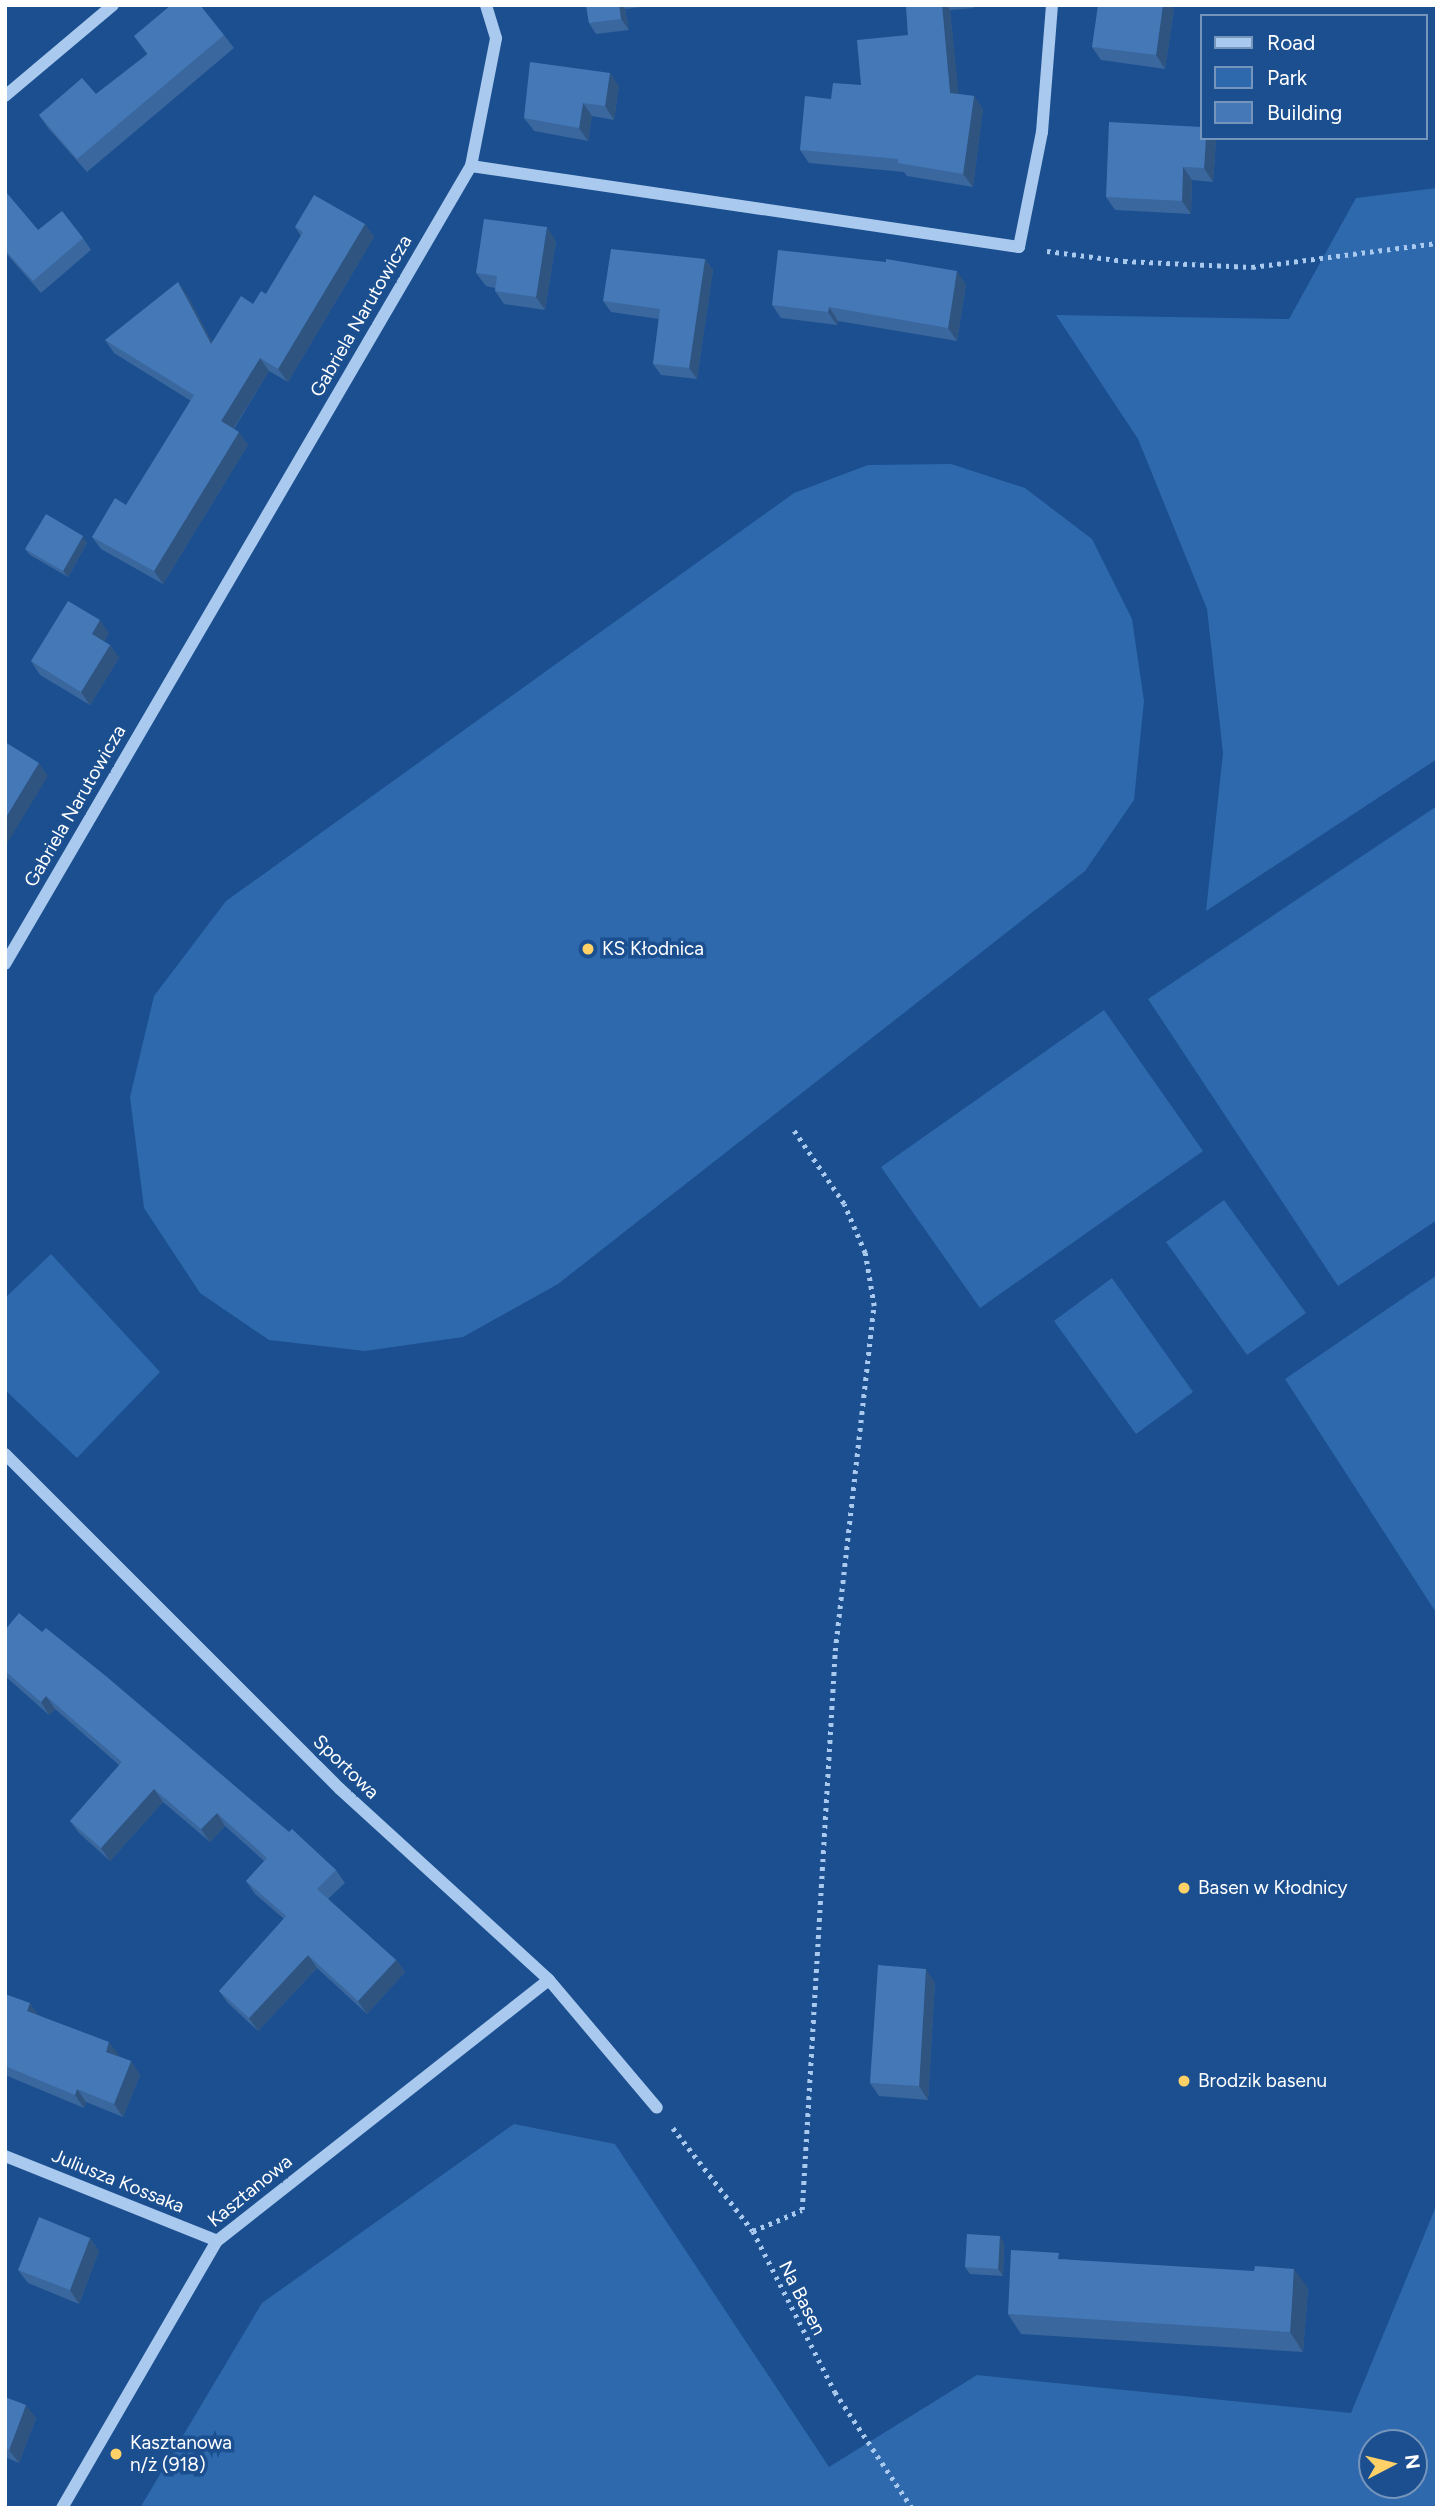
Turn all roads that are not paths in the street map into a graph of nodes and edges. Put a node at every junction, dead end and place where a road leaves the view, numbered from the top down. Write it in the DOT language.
graph roads {
  1 [pos="113,5"];
  2 [pos="486,5"];
  3 [pos="1052,5"];
  4 [pos="5,96"];
  5 [pos="471,166"];
  6 [pos="5,964"];
  7 [pos="5,1454"];
  8 [pos="549,1980"];
  9 [pos="657,2108"];
  10 [pos="5,2156"];
  11 [pos="216,2241"];
  12 [pos="62,2508"];
  1 -- 4 [label="street"];
  2 -- 5 [label="street, Gabriela Narutowicza"];
  3 -- 5 [label="street"];
  5 -- 6 [label="street, Gabriela Narutowicza"];
  7 -- 8 [label="street, Sportowa"];
  8 -- 9 [label="street, Sportowa"];
  8 -- 11 [label="street, Kasztanowa"];
  10 -- 11 [label="street, Juliusza Kossaka"];
  11 -- 12 [label="street, Kasztanowa"];
}
